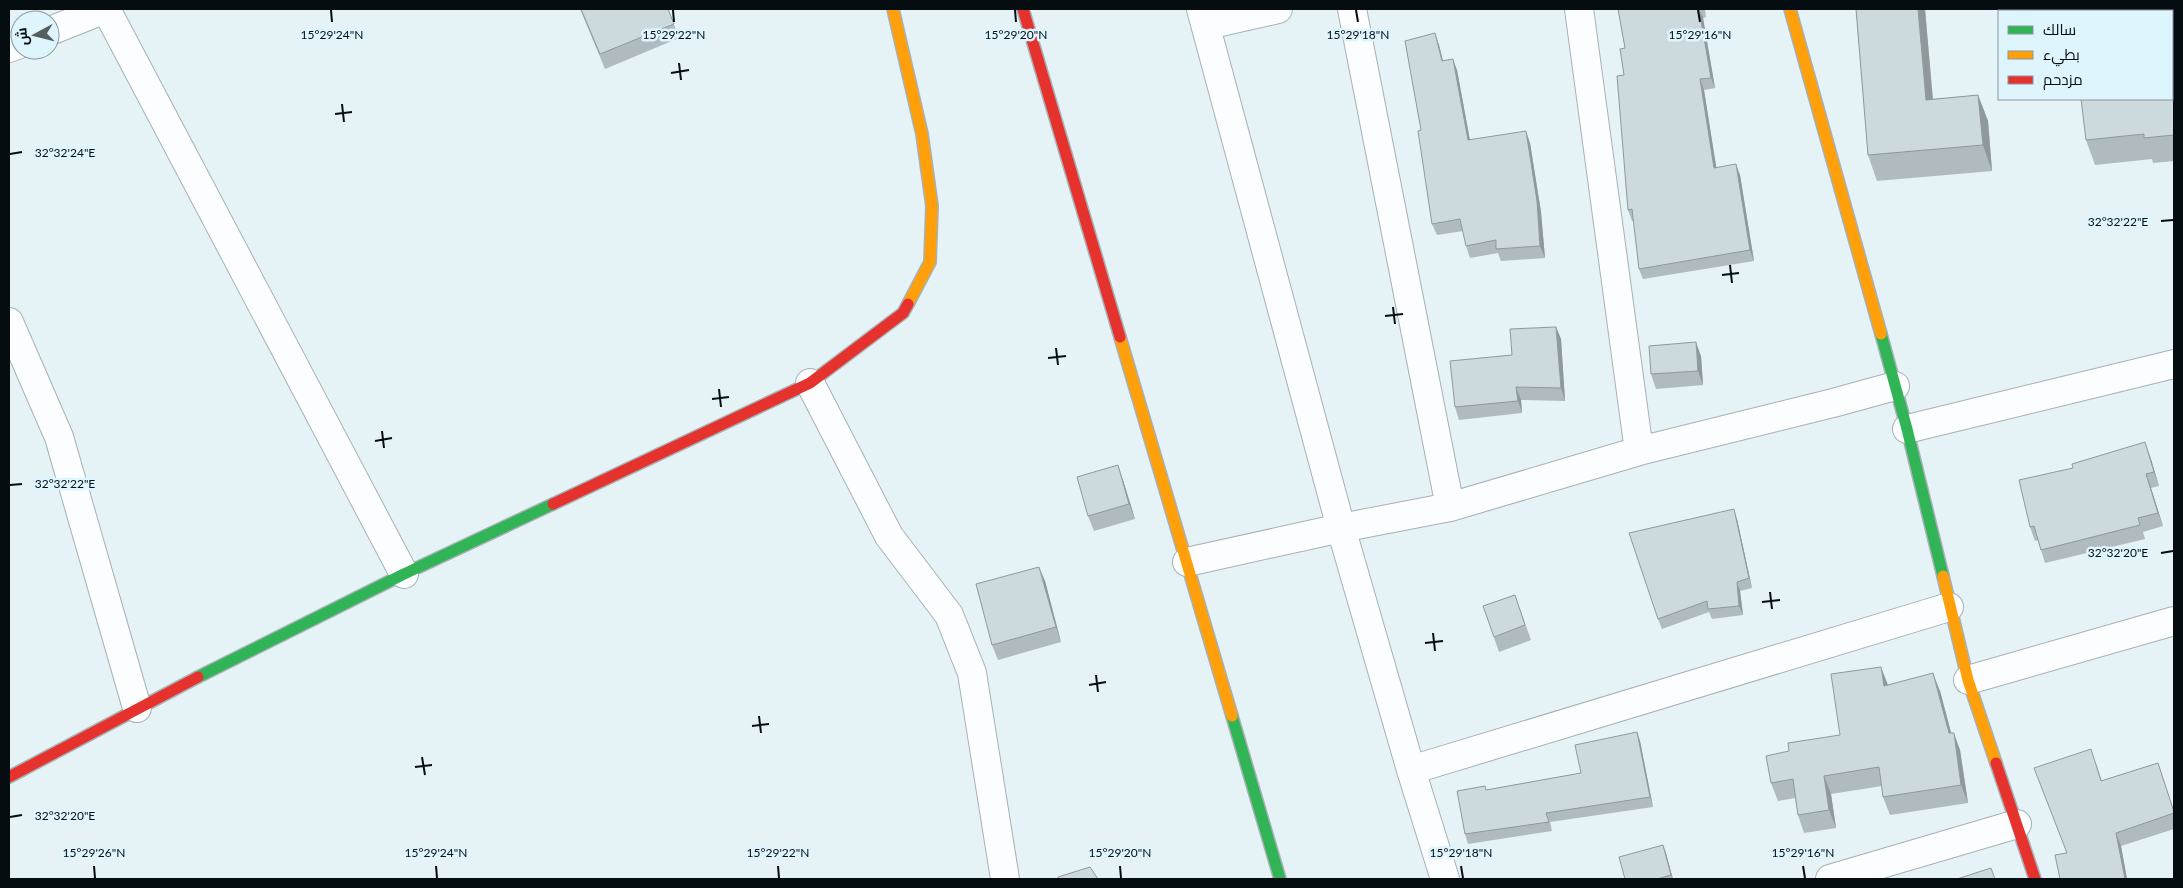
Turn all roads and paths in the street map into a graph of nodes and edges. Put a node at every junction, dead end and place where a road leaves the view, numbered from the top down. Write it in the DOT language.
graph roads {
  1 [pos="105,9"];
  2 [pos="894,9"];
  3 [pos="1023,9"];
  4 [pos="1278,9"];
  5 [pos="1352,9"];
  6 [pos="1580,9"];
  7 [pos="1790,9"];
  8 [pos="1204,17"];
  9 [pos="60,27"];
  10 [pos="9,322"];
  11 [pos="2174,364"];
  12 [pos="810,383"];
  13 [pos="1894,386"];
  14 [pos="1907,429"];
  15 [pos="1639,451"];
  16 [pos="1450,507"];
  17 [pos="1341,528"];
  18 [pos="1187,562"];
  19 [pos="404,574"];
  20 [pos="1949,607"];
  21 [pos="2174,622"];
  22 [pos="1968,680"];
  23 [pos="137,708"];
  24 [pos="1411,770"];
  25 [pos="9,777"];
  26 [pos="2017,824"];
  27 [pos="1006,879"];
  28 [pos="1280,879"];
  29 [pos="1445,879"];
  30 [pos="1830,879"];
  31 [pos="2035,879"];
  1 -- 9 [label="street"];
  1 -- 19 [label="street"];
  2 -- 12 [label="street"];
  3 -- 18 [label="street"];
  4 -- 8 [label="street"];
  5 -- 16 [label="street"];
  6 -- 15 [label="street"];
  7 -- 13 [label="street"];
  8 -- 17 [label="street"];
  10 -- 23 [label="street"];
  11 -- 14 [label="street"];
  12 -- 19 [label="street"];
  12 -- 27 [label="street"];
  13 -- 14 [label="street"];
  13 -- 15 [label="street"];
  14 -- 20 [label="street"];
  15 -- 16 [label="street"];
  16 -- 17 [label="street"];
  17 -- 18 [label="street"];
  17 -- 24 [label="street"];
  18 -- 28 [label="street"];
  19 -- 23 [label="street"];
  20 -- 22 [label="street"];
  20 -- 24 [label="street"];
  21 -- 22 [label="street"];
  22 -- 26 [label="street"];
  23 -- 25 [label="street"];
  24 -- 29 [label="street"];
  26 -- 30 [label="street"];
  26 -- 31 [label="street"];
}
